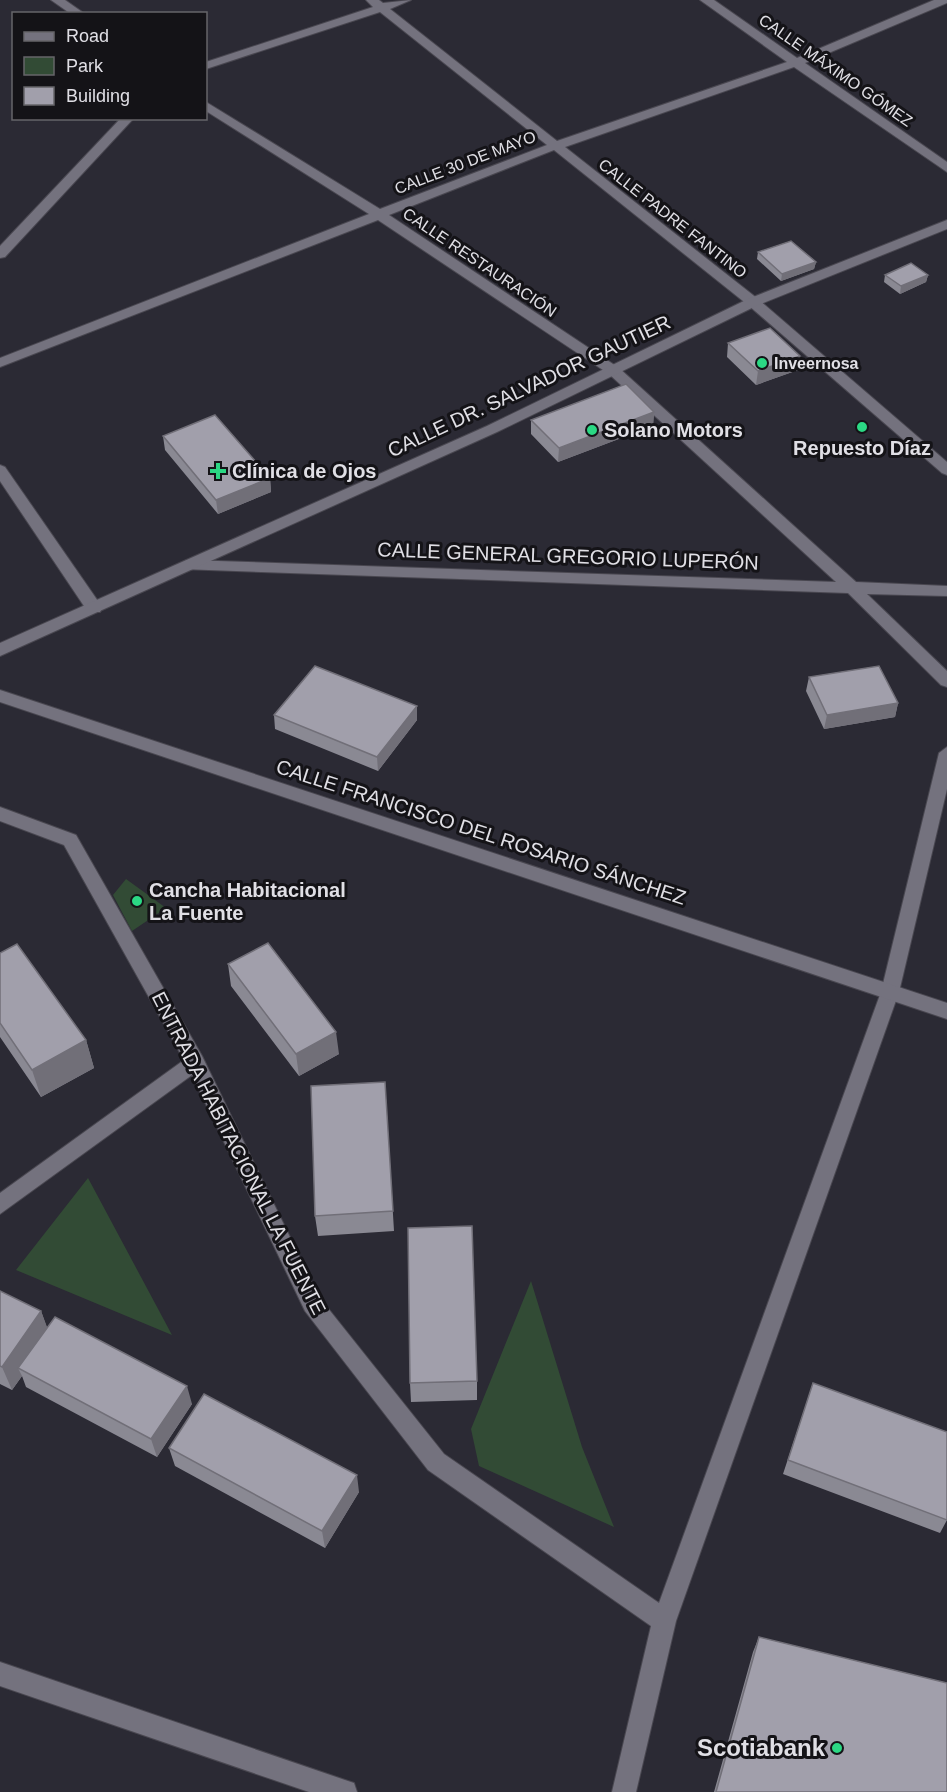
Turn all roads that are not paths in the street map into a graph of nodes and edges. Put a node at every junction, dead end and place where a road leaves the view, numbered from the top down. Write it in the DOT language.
graph roads {
  1 [pos="57,0"];
  2 [pos="405,0"];
  3 [pos="706,0"];
  4 [pos="944,0"];
  5 [pos="377,4"];
  6 [pos="77,12"];
  7 [pos="796,62"];
  8 [pos="207,66"];
  9 [pos="207,107"];
  10 [pos="126,120"];
  11 [pos="554,146"];
  12 [pos="947,168"];
  13 [pos="376,213"];
  14 [pos="947,224"];
  15 [pos="7,238"];
  16 [pos="0,254"];
  17 [pos="753,302"];
  18 [pos="0,363"];
  19 [pos="614,371"];
  20 [pos="0,470"];
  21 [pos="947,470"];
  22 [pos="187,565"];
  23 [pos="850,586"];
  24 [pos="947,591"];
  25 [pos="94,608"];
  26 [pos="0,650"];
  27 [pos="947,681"];
  28 [pos="0,696"];
  29 [pos="947,753"];
  30 [pos="0,814"];
  31 [pos="890,992"];
  32 [pos="947,1011"];
  33 [pos="195,1062"];
  34 [pos="0,1205"];
  35 [pos="664,1621"];
  36 [pos="0,1674"];
  37 [pos="345,1792"];
  38 [pos="624,1792"];
  1 -- 6 [label="street"];
  2 -- 5 [label="street"];
  3 -- 7 [label="street, CALLE MÁXIMO GÓMEZ"];
  4 -- 7 [label="street, CALLE 30 DE MAYO"];
  5 -- 8 [label="street"];
  5 -- 11 [label="street, CALLE PADRE FANTINO"];
  7 -- 11 [label="street, CALLE 30 DE MAYO"];
  7 -- 12 [label="street, CALLE MÁXIMO GÓMEZ"];
  9 -- 13 [label="street, CALLE RESTAURACIÓN"];
  10 -- 15 [label="street"];
  11 -- 13 [label="street, CALLE 30 DE MAYO"];
  11 -- 17 [label="street, CALLE PADRE FANTINO"];
  13 -- 18 [label="street, CALLE 30 DE MAYO"];
  13 -- 19 [label="street, CALLE RESTAURACIÓN"];
  14 -- 17 [label="street, CALLE DR. SALVADOR GAUTIER"];
  15 -- 16 [label="street"];
  17 -- 19 [label="street, CALLE DR. SALVADOR GAUTIER"];
  17 -- 21 [label="street, CALLE PADRE FANTINO"];
  19 -- 22 [label="street, CALLE DR. SALVADOR GAUTIER"];
  19 -- 23 [label="street, CALLE RESTAURACIÓN"];
  20 -- 25 [label="street"];
  22 -- 23 [label="street, CALLE GENERAL GREGORIO LUPERÓN"];
  22 -- 25 [label="street, CALLE DR. SALVADOR GAUTIER"];
  23 -- 24 [label="street, CALLE GENERAL GREGORIO LUPERÓN"];
  23 -- 27 [label="street, CALLE RESTAURACIÓN"];
  25 -- 26 [label="street, CALLE DR. SALVADOR GAUTIER"];
  28 -- 31 [label="street, CALLE FRANCISCO DEL ROSARIO SÁNCHEZ"];
  29 -- 31 [label="street"];
  30 -- 33 [label="street, ENTRADA HABITACIONAL LA FUENTE"];
  31 -- 32 [label="street, CALLE FRANCISCO DEL ROSARIO SÁNCHEZ"];
  31 -- 35 [label="street"];
  33 -- 34 [label="street"];
  33 -- 35 [label="street, ENTRADA HABITACIONAL LA FUENTE"];
  35 -- 38 [label="street"];
  36 -- 37 [label="street"];
}
